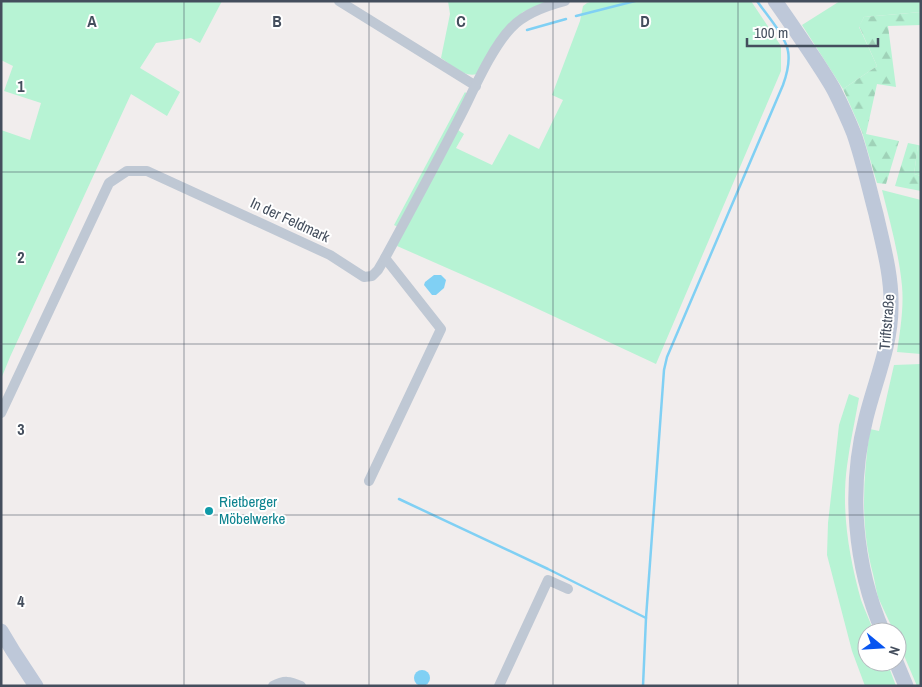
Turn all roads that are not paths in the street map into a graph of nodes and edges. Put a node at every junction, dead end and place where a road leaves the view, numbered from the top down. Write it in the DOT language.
graph roads {
  1 [pos="339,1"];
  2 [pos="565,1"];
  3 [pos="775,1"];
  4 [pos="476,86"];
  5 [pos="385,258"];
  6 [pos="1,414"];
  7 [pos="369,481"];
  8 [pos="568,589"];
  9 [pos="879,622"];
  10 [pos="1,631"];
  11 [pos="900,672"];
  12 [pos="36,686"];
  13 [pos="273,686"];
  14 [pos="301,686"];
  15 [pos="499,686"];
  16 [pos="906,686"];
  1 -- 4 [label="street"];
  2 -- 4 [label="street, In der Feldmark"];
  3 -- 9 [label="street, Triftstraße"];
  4 -- 5 [label="street, In der Feldmark"];
  5 -- 6 [label="street, In der Feldmark"];
  5 -- 7 [label="street"];
  8 -- 15 [label="street"];
  10 -- 12 [label="street"];
  11 -- 16 [label="street"];
  13 -- 14 [label="street"];
}
